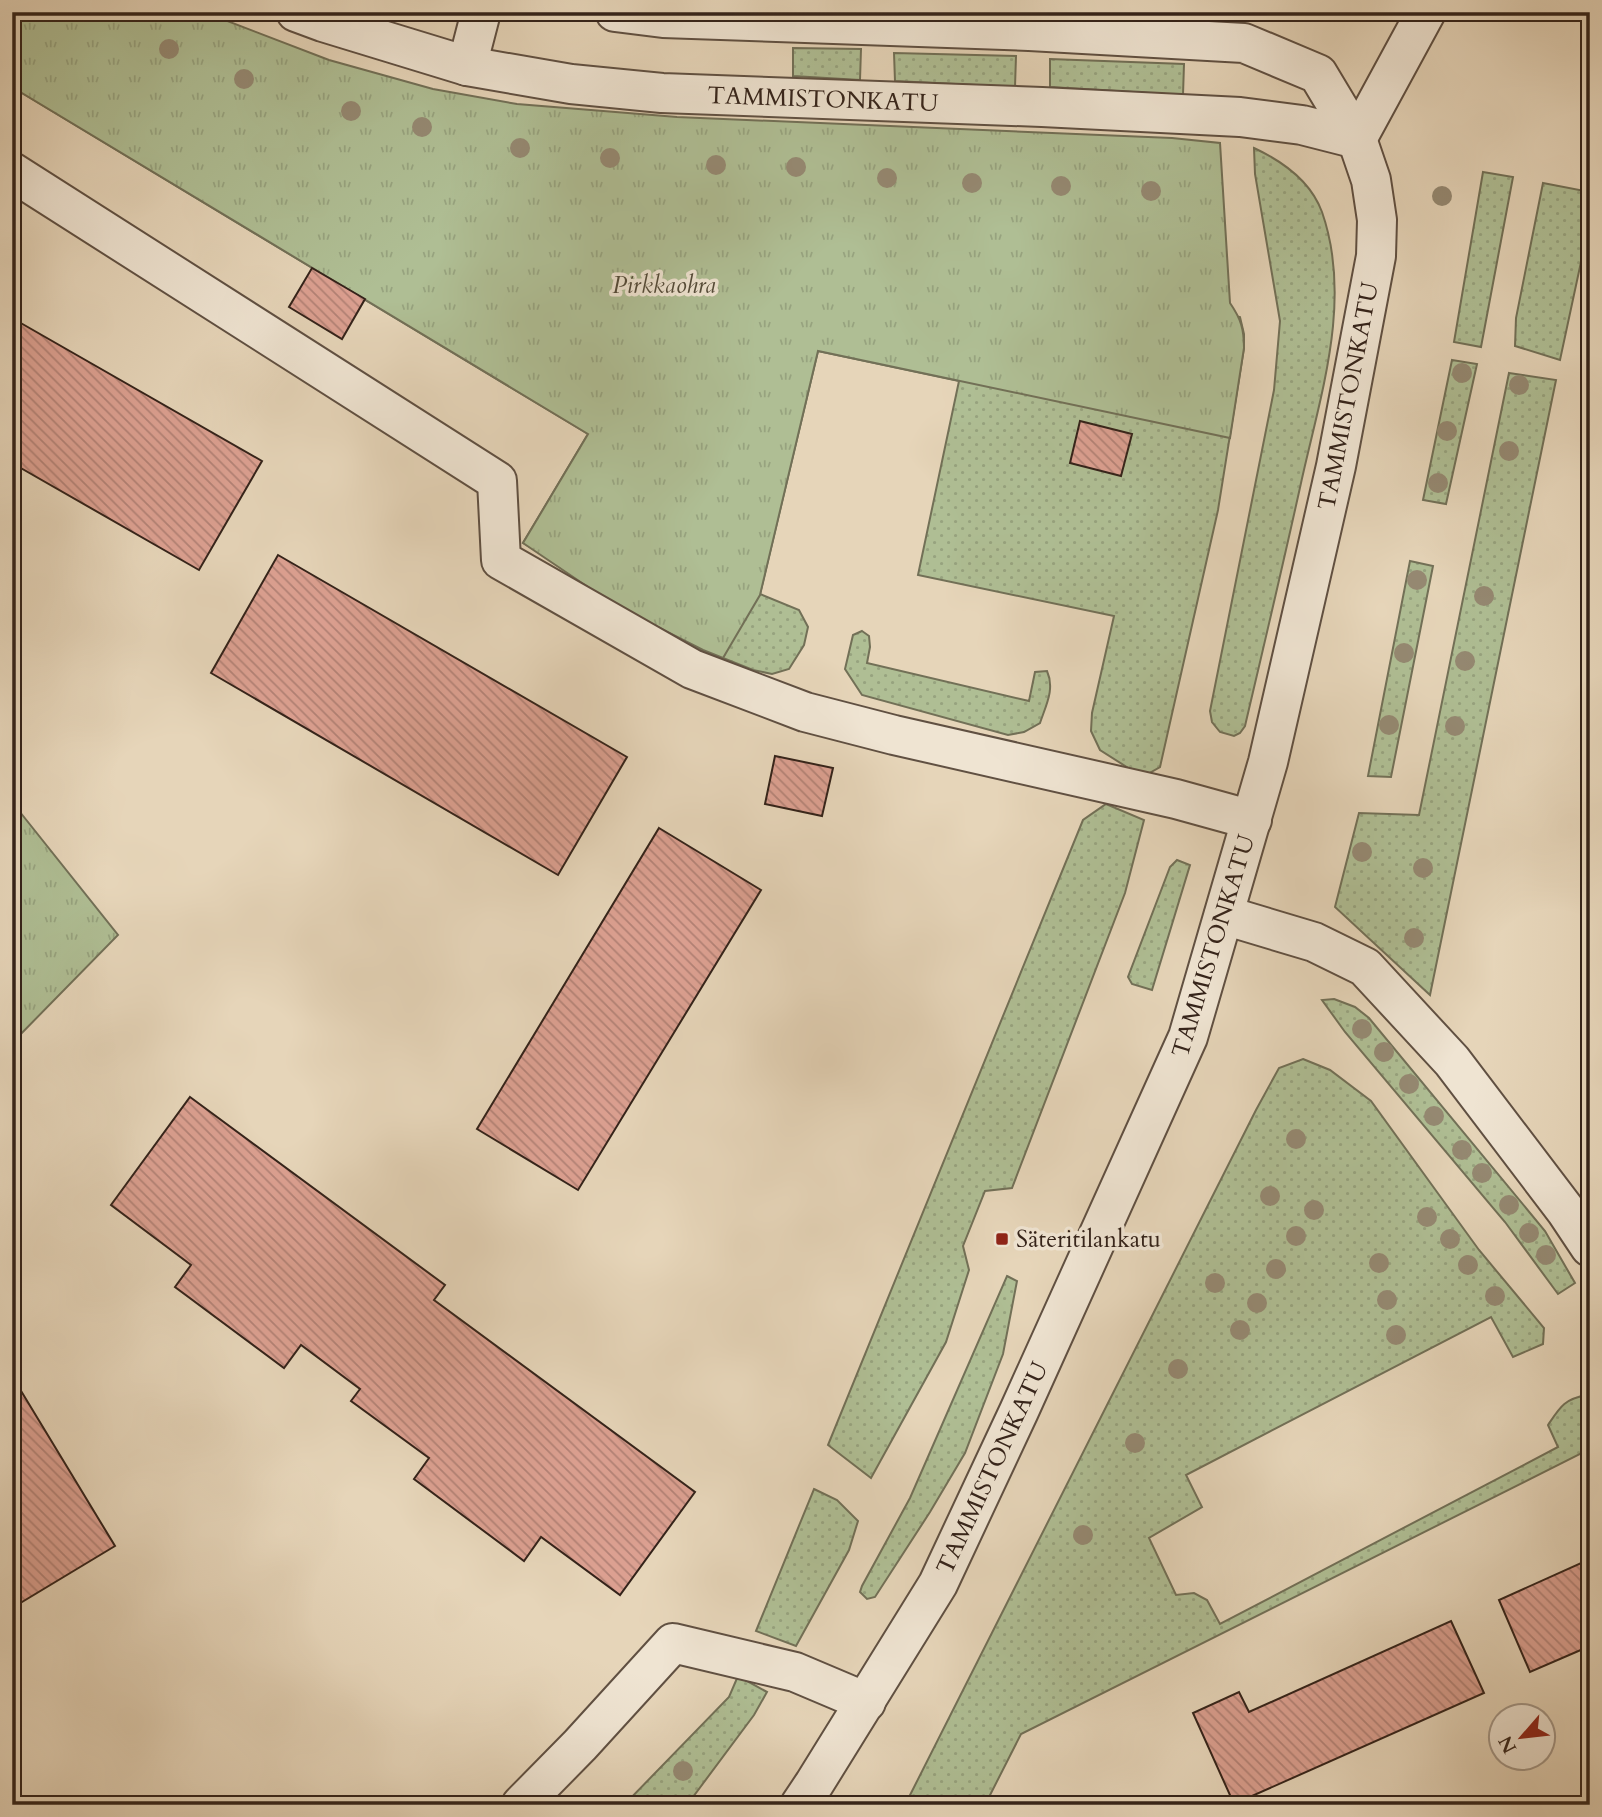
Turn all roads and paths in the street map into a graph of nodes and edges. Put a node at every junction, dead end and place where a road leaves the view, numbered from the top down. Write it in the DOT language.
graph roads {
  1 [pos="296,12"];
  2 [pos="481,12"];
  3 [pos="615,12"];
  4 [pos="1426,12"];
  5 [pos="467,66"];
  6 [pos="1357,139"];
  7 [pos="12,172"];
  8 [pos="1252,820"];
  9 [pos="1224,915"];
  10 [pos="1590,1247"];
  11 [pos="866,1702"];
  12 [pos="522,1805"];
  13 [pos="800,1805"];
  1 -- 5 [label="street, TAMMISTONKATU"];
  2 -- 5 [label="street"];
  3 -- 6 [label="street, TAMMISTONKATU"];
  4 -- 6 [label="street"];
  5 -- 6 [label="street, TAMMISTONKATU"];
  6 -- 8 [label="street, TAMMISTONKATU"];
  7 -- 8 [label="street"];
  8 -- 9 [label="street, TAMMISTONKATU"];
  9 -- 10 [label="street"];
  9 -- 11 [label="street, TAMMISTONKATU"];
  11 -- 12 [label="street"];
  11 -- 13 [label="street, TAMMISTONKATU"];
}
